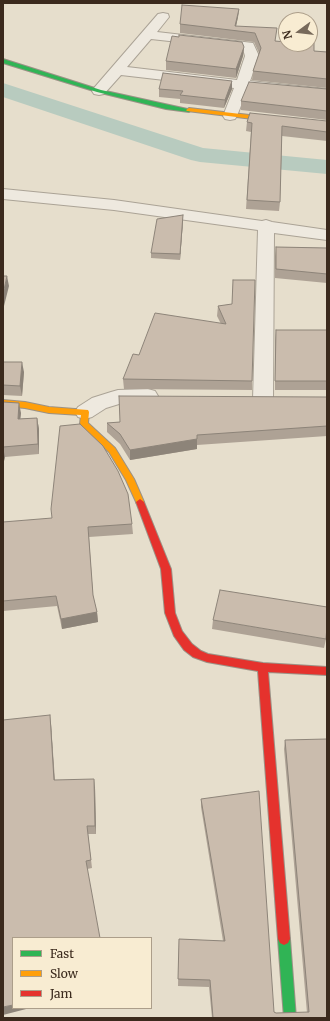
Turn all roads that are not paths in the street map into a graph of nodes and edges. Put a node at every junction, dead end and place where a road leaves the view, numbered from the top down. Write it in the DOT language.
graph roads {
  1 [pos="163,17"];
  2 [pos="148,35"];
  3 [pos="3,61"];
  4 [pos="117,70"];
  5 [pos="243,85"];
  6 [pos="99,91"];
  7 [pos="327,92"];
  8 [pos="230,116"];
  9 [pos="327,126"];
  10 [pos="3,194"];
  11 [pos="266,225"];
  12 [pos="327,235"];
  13 [pos="166,397"];
  14 [pos="264,398"];
  15 [pos="3,403"];
  16 [pos="85,412"];
  17 [pos="263,667"];
  18 [pos="327,672"];
  19 [pos="290,1018"];
  1 -- 2 [label="street"];
  2 -- 4 [label="street"];
  2 -- 5 [label="street"];
  3 -- 6 [label="street"];
  4 -- 5 [label="street"];
  4 -- 6 [label="street"];
  5 -- 7 [label="street"];
  5 -- 8 [label="street"];
  6 -- 8 [label="street"];
  8 -- 9 [label="street"];
  10 -- 11 [label="street"];
  11 -- 12 [label="street"];
  11 -- 14 [label="street"];
  13 -- 16 [label="street"];
  15 -- 16 [label="street"];
  16 -- 17 [label="street"];
  17 -- 18 [label="street"];
  17 -- 19 [label="street"];
}
